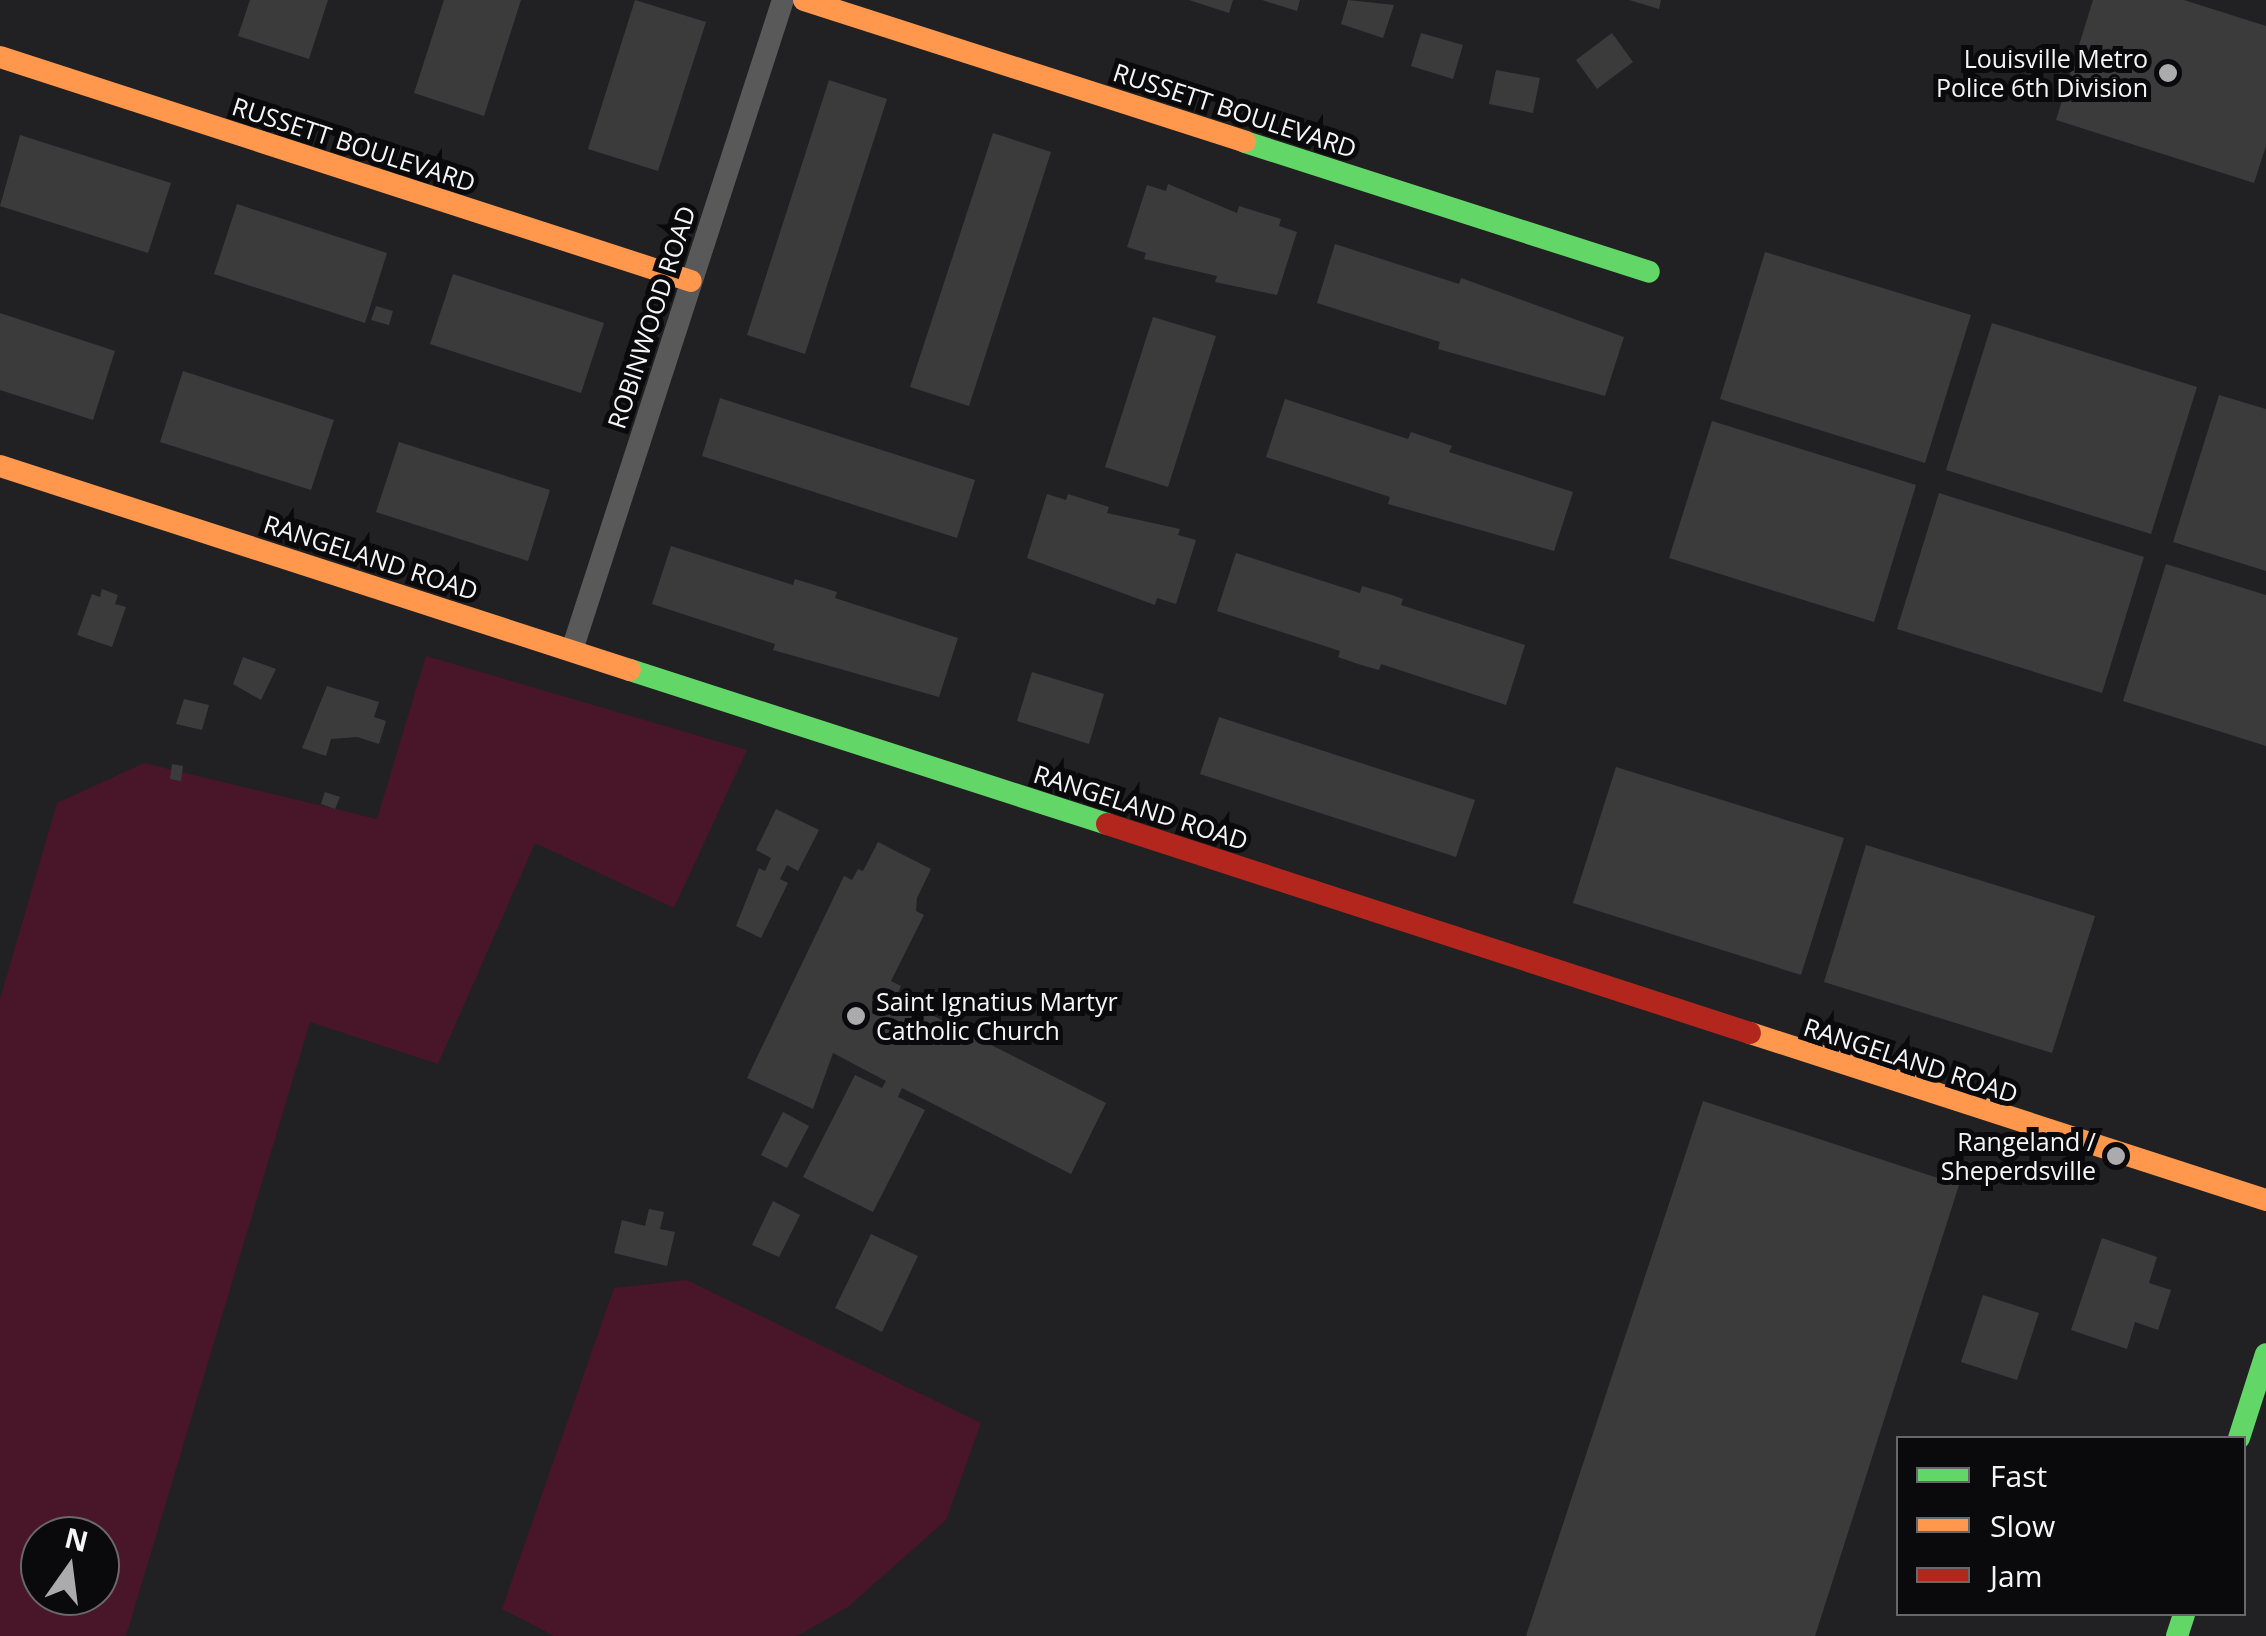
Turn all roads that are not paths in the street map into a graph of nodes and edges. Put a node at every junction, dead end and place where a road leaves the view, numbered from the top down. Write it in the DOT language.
graph roads {
  1 [pos="783,0"];
  2 [pos="804,0"];
  3 [pos="0,57"];
  4 [pos="1649,272"];
  5 [pos="691,282"];
  6 [pos="0,466"];
  7 [pos="572,650"];
  8 [pos="2266,1200"];
  9 [pos="2266,1354"];
  10 [pos="2241,1436"];
  1 -- 5 [label="street, ROBINWOOD ROAD"];
  2 -- 4 [label="street, RUSSETT BOULEVARD"];
  3 -- 5 [label="street, RUSSETT BOULEVARD"];
  5 -- 7 [label="street, ROBINWOOD ROAD"];
  6 -- 7 [label="street, RANGELAND ROAD"];
  7 -- 8 [label="street, RANGELAND ROAD"];
  9 -- 10 [label="street"];
}
